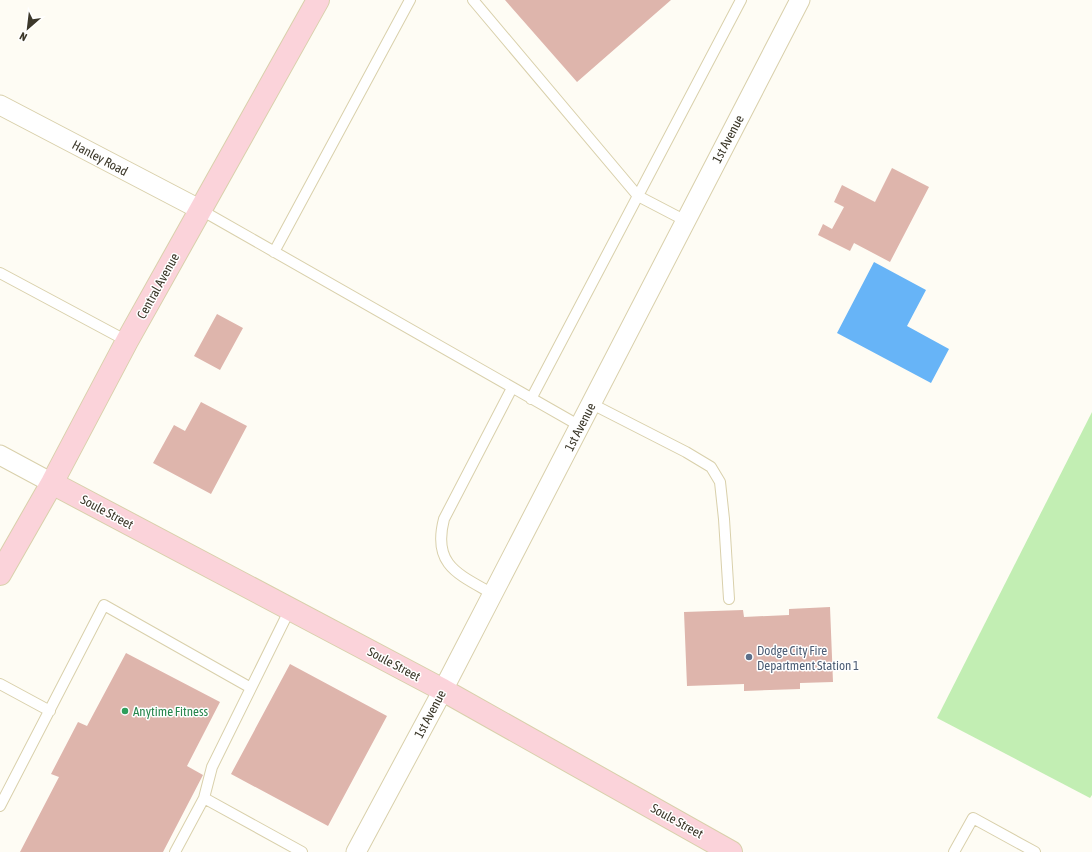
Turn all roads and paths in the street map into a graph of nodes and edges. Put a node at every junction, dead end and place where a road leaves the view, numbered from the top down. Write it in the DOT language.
graph roads {
  1 [pos="318,0"];
  2 [pos="410,0"];
  3 [pos="473,0"];
  4 [pos="741,0"];
  5 [pos="800,0"];
  6 [pos="0,105"];
  7 [pos="638,196"];
  8 [pos="201,210"];
  9 [pos="686,221"];
  10 [pos="274,252"];
  11 [pos="0,273"];
  12 [pos="128,341"];
  13 [pos="512,388"];
  14 [pos="531,399"];
  15 [pos="592,404"];
  16 [pos="580,426"];
  17 [pos="0,455"];
  18 [pos="52,483"];
  19 [pos="0,574"];
  20 [pos="493,594"];
  21 [pos="729,599"];
  22 [pos="290,609"];
  23 [pos="0,684"];
  24 [pos="251,688"];
  25 [pos="443,690"];
  26 [pos="50,711"];
  27 [pos="204,798"];
  28 [pos="0,806"];
  29 [pos="175,852"];
  30 [pos="302,852"];
  31 [pos="356,852"];
  32 [pos="731,852"];
  33 [pos="954,852"];
  34 [pos="1034,852"];
  1 -- 8 [label="street, Central Avenue"];
  2 -- 10 [label="lane"];
  3 -- 7 [label="lane"];
  4 -- 7 [label="lane"];
  5 -- 9 [label="street, 1st Avenue"];
  6 -- 8 [label="street, Hanley Road"];
  7 -- 9 [label="lane"];
  7 -- 14 [label="lane"];
  8 -- 10 [label="lane"];
  8 -- 12 [label="street, Central Avenue"];
  9 -- 15 [label="street, 1st Avenue"];
  10 -- 13 [label="lane"];
  11 -- 12 [label="lane"];
  12 -- 18 [label="street, Central Avenue"];
  13 -- 14 [label="lane"];
  13 -- 20 [label="lane"];
  14 -- 16 [label="lane"];
  15 -- 16 [label="street, 1st Avenue"];
  15 -- 21 [label="lane"];
  16 -- 20 [label="street, 1st Avenue"];
  17 -- 18 [label="street"];
  18 -- 19 [label="street, Central Avenue"];
  18 -- 22 [label="street, Soule Street"];
  20 -- 25 [label="street, 1st Avenue"];
  22 -- 24 [label="lane"];
  22 -- 25 [label="street, Soule Street"];
  23 -- 26 [label="lane"];
  24 -- 26 [label="lane"];
  24 -- 27 [label="lane"];
  25 -- 31 [label="street, 1st Avenue"];
  25 -- 32 [label="street, Soule Street"];
  26 -- 28 [label="lane"];
  27 -- 29 [label="lane"];
  27 -- 30 [label="lane"];
  33 -- 34 [label="lane"];
}
